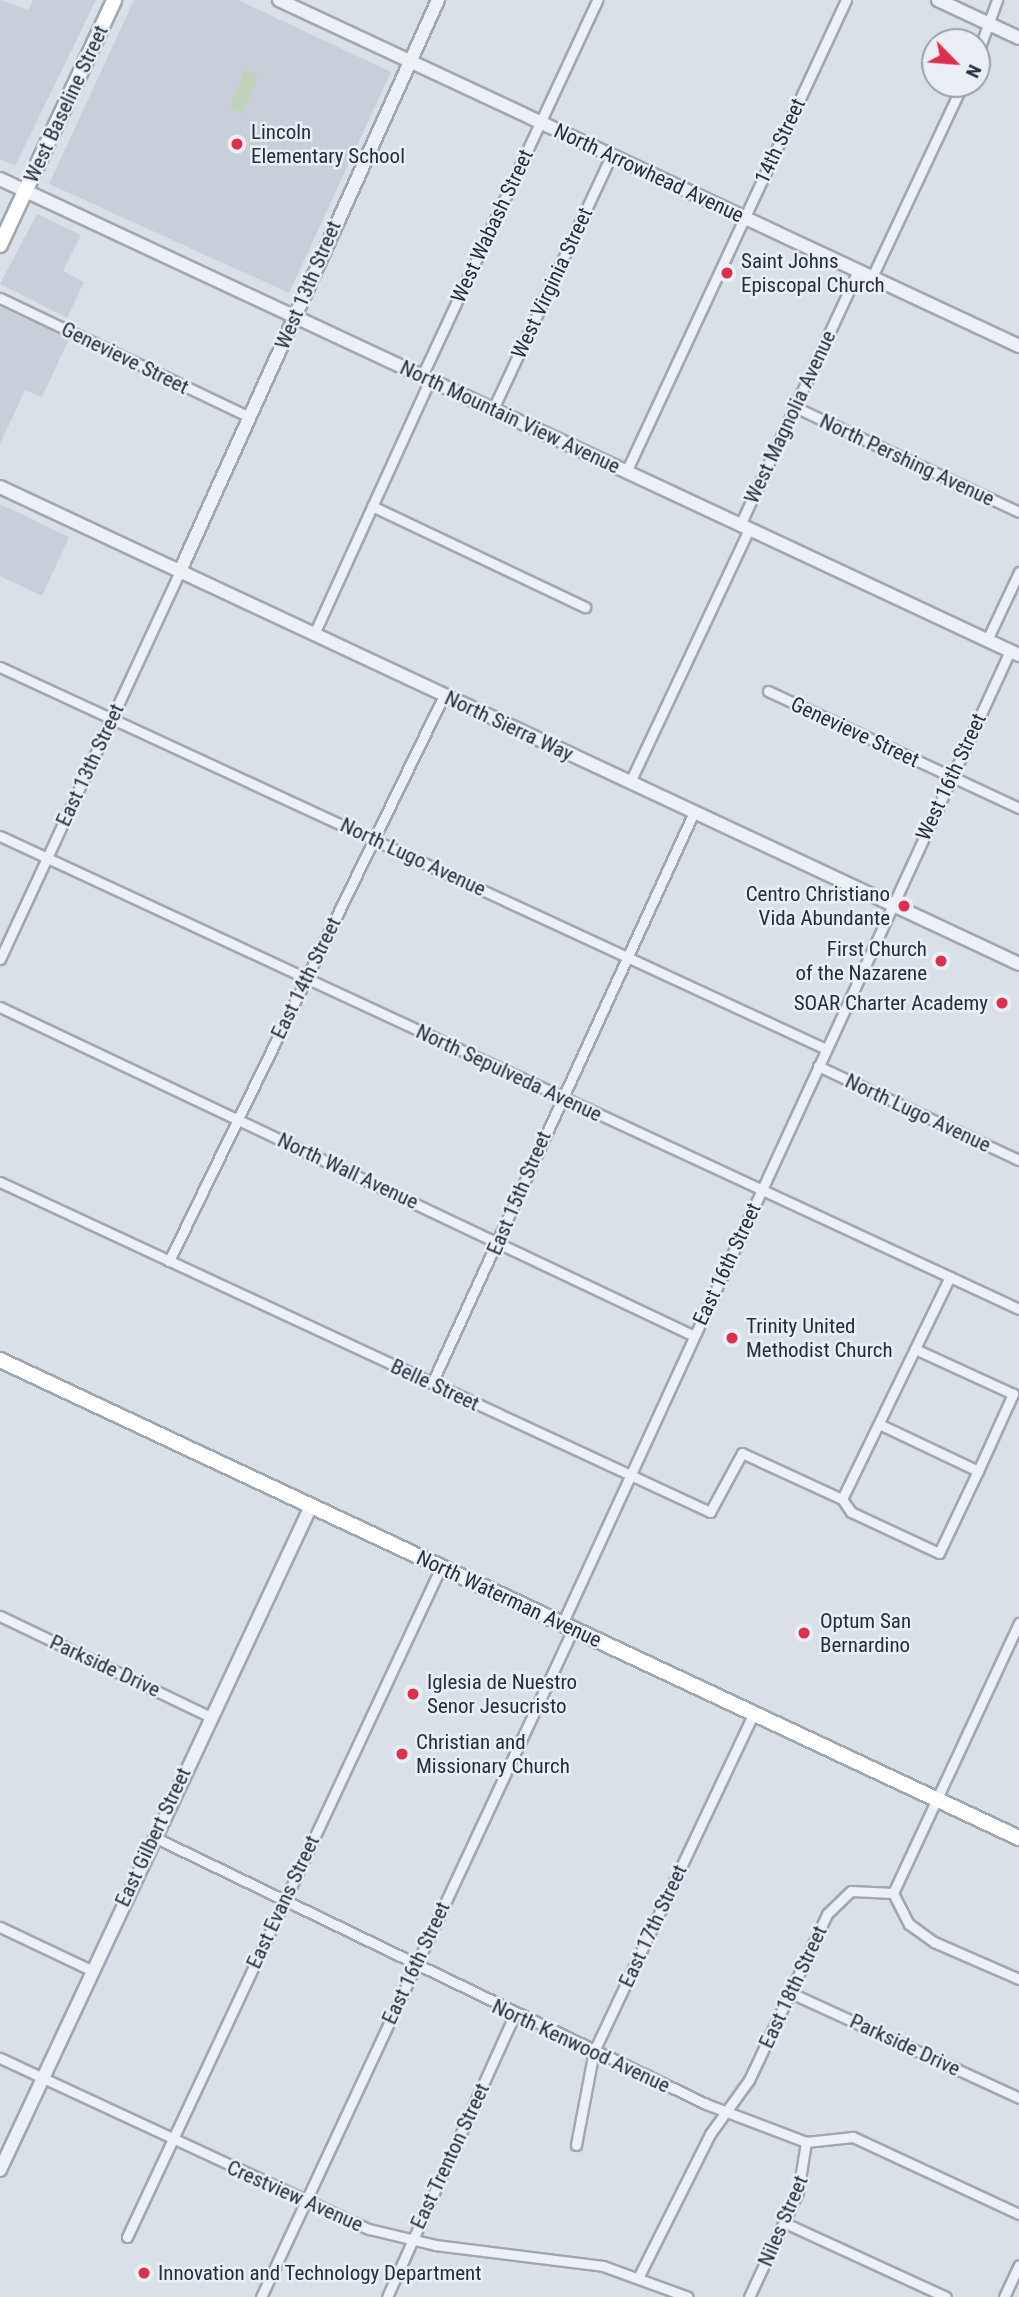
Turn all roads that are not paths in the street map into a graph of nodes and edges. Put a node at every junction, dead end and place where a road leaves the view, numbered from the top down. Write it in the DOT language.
graph roads {
  1 [pos="114,0"];
  2 [pos="279,0"];
  3 [pos="438,0"];
  4 [pos="597,0"];
  5 [pos="846,0"];
  6 [pos="938,0"];
  7 [pos="997,0"];
  8 [pos="989,24"];
  9 [pos="987,28"];
  10 [pos="1019,38"];
  11 [pos="409,61"];
  12 [pos="956,98"];
  13 [pos="541,122"];
  14 [pos="611,156"];
  15 [pos="0,179"];
  16 [pos="25,191"];
  17 [pos="744,218"];
  18 [pos="0,245"];
  19 [pos="858,271"];
  20 [pos="872,277"];
  21 [pos="0,298"];
  22 [pos="293,316"];
  23 [pos="1019,346"];
  24 [pos="426,378"];
  25 [pos="795,407"];
  26 [pos="493,409"];
  27 [pos="250,417"];
  28 [pos="626,471"];
  29 [pos="0,486"];
  30 [pos="372,506"];
  31 [pos="1019,512"];
  32 [pos="744,527"];
  33 [pos="180,571"];
  34 [pos="1019,572"];
  35 [pos="586,607"];
  36 [pos="314,634"];
  37 [pos="987,640"];
  38 [pos="1014,653"];
  39 [pos="0,667"];
  40 [pos="768,691"];
  41 [pos="444,695"];
  42 [pos="111,719"];
  43 [pos="951,777"];
  44 [pos="630,782"];
  45 [pos="1019,808"];
  46 [pos="694,812"];
  47 [pos="0,836"];
  48 [pos="375,840"];
  49 [pos="46,858"];
  50 [pos="893,903"];
  51 [pos="627,956"];
  52 [pos="0,959"];
  53 [pos="1019,964"];
  54 [pos="306,978"];
  55 [pos="0,1007"];
  56 [pos="826,1049"];
  57 [pos="818,1066"];
  58 [pos="560,1097"];
  59 [pos="237,1119"];
  60 [pos="1019,1160"];
  61 [pos="0,1182"];
  62 [pos="762,1187"];
  63 [pos="499,1242"];
  64 [pos="170,1261"];
  65 [pos="950,1277"];
  66 [pos="1019,1309"];
  67 [pos="694,1336"];
  68 [pos="915,1349"];
  69 [pos="0,1360"];
  70 [pos="432,1383"];
  71 [pos="878,1424"];
  72 [pos="978,1471"];
  73 [pos="630,1475"];
  74 [pos="842,1499"];
  75 [pos="311,1506"];
  76 [pos="441,1567"];
  77 [pos="0,1616"];
  78 [pos="1019,1623"];
  79 [pos="567,1627"];
  80 [pos="753,1714"];
  81 [pos="209,1716"];
  82 [pos="933,1798"];
  83 [pos="154,1837"];
  84 [pos="1019,1838"];
  85 [pos="892,1893"];
  86 [pos="284,1898"];
  87 [pos="0,1927"];
  88 [pos="417,1961"];
  89 [pos="91,1970"];
  90 [pos="1019,1979"];
  91 [pos="791,1993"];
  92 [pos="514,2016"];
  93 [pos="594,2051"];
  94 [pos="0,2058"];
  95 [pos="43,2078"];
  96 [pos="1019,2098"];
  97 [pos="728,2113"];
  98 [pos="172,2140"];
  99 [pos="806,2142"];
  100 [pos="576,2144"];
  101 [pos="0,2170"];
  102 [pos="306,2202"];
  103 [pos="1019,2214"];
  104 [pos="785,2222"];
  105 [pos="127,2237"];
  106 [pos="412,2238"];
  107 [pos="1019,2264"];
  108 [pos="639,2276"];
  109 [pos="261,2297"];
  110 [pos="387,2297"];
  111 [pos="688,2297"];
  112 [pos="749,2297"];
  113 [pos="946,2297"];
  114 [pos="1004,2297"];
  1 -- 16 [label="main road, West Baseline Street"];
  2 -- 11 [label="street, North Arrowhead Avenue"];
  3 -- 11 [label="street, West 13th Street"];
  4 -- 13 [label="street, West Wabash Street"];
  5 -- 17 [label="street, 14th Street"];
  6 -- 8 [label="street"];
  7 -- 8 [label="street"];
  8 -- 9 [label="street"];
  8 -- 10 [label="street"];
  11 -- 13 [label="street, North Arrowhead Avenue"];
  11 -- 22 [label="street, West 13th Street"];
  12 -- 20 [label="street"];
  13 -- 14 [label="street, North Arrowhead Avenue"];
  13 -- 24 [label="street, West Wabash Street"];
  14 -- 17 [label="street, North Arrowhead Avenue"];
  14 -- 26 [label="street, West Virginia Street"];
  15 -- 16 [label="street, North Mountain View Avenue"];
  16 -- 18 [label="main road, West Baseline Street"];
  16 -- 22 [label="street, North Mountain View Avenue"];
  17 -- 19 [label="street, North Arrowhead Avenue"];
  17 -- 28 [label="street, 14th Street"];
  19 -- 20 [label="street, North Arrowhead Avenue"];
  19 -- 25 [label="street, West Magnolia Avenue"];
  20 -- 23 [label="street, North Arrowhead Avenue"];
  21 -- 27 [label="street, Genevieve Street"];
  22 -- 24 [label="street, North Mountain View Avenue"];
  22 -- 27 [label="street, West 13th Street"];
  24 -- 26 [label="street, North Mountain View Avenue"];
  24 -- 30 [label="street, West Wabash Street"];
  25 -- 31 [label="street, North Pershing Avenue"];
  25 -- 32 [label="street, West Magnolia Avenue"];
  26 -- 28 [label="street, North Mountain View Avenue"];
  27 -- 33 [label="street, West 13th Street"];
  28 -- 32 [label="street, North Mountain View Avenue"];
  29 -- 33 [label="street, North Sierra Way"];
  30 -- 35 [label="street"];
  30 -- 36 [label="street, West Wabash Street"];
  32 -- 37 [label="street, North Mountain View Avenue"];
  32 -- 44 [label="street, West Magnolia Avenue"];
  33 -- 36 [label="street, North Sierra Way"];
  33 -- 42 [label="street, East 13th Street"];
  34 -- 37 [label="street"];
  36 -- 41 [label="street, North Sierra Way"];
  37 -- 38 [label="street, North Mountain View Avenue"];
  38 -- 43 [label="street, West 16th Street"];
  39 -- 42 [label="street, North Lugo Avenue"];
  40 -- 43 [label="street, Genevieve Street"];
  41 -- 44 [label="street, North Sierra Way"];
  41 -- 48 [label="street, East 14th Street"];
  42 -- 48 [label="street, North Lugo Avenue"];
  42 -- 49 [label="street, East 13th Street"];
  43 -- 45 [label="street, Genevieve Street"];
  43 -- 50 [label="street, West 16th Street"];
  44 -- 46 [label="street, North Sierra Way"];
  46 -- 50 [label="street, North Sierra Way"];
  46 -- 51 [label="street, East 15th Street"];
  47 -- 49 [label="street, North Sepulveda Avenue"];
  48 -- 51 [label="street, North Lugo Avenue"];
  48 -- 54 [label="street, East 14th Street"];
  49 -- 52 [label="street, East 13th Street"];
  49 -- 54 [label="street, North Sepulveda Avenue"];
  50 -- 53 [label="street, North Sierra Way"];
  50 -- 56 [label="street, East 16th Street"];
  51 -- 56 [label="street, North Lugo Avenue"];
  51 -- 58 [label="street, East 15th Street"];
  54 -- 58 [label="street, North Sepulveda Avenue"];
  54 -- 59 [label="street, East 14th Street"];
  55 -- 59 [label="street, North Wall Avenue"];
  56 -- 57 [label="street, East 16th Street"];
  57 -- 60 [label="street, North Lugo Avenue"];
  57 -- 62 [label="street, East 16th Street"];
  58 -- 62 [label="street, North Sepulveda Avenue"];
  58 -- 63 [label="street, East 15th Street"];
  59 -- 63 [label="street, North Wall Avenue"];
  59 -- 64 [label="street, East 14th Street"];
  61 -- 64 [label="street, Belle Street"];
  62 -- 65 [label="street, North Sepulveda Avenue"];
  62 -- 67 [label="street, East 16th Street"];
  63 -- 67 [label="street, North Wall Avenue"];
  63 -- 70 [label="street, East 15th Street"];
  64 -- 70 [label="street, Belle Street"];
  65 -- 66 [label="street, North Sepulveda Avenue"];
  65 -- 68 [label="street"];
  67 -- 73 [label="street, East 16th Street"];
  68 -- 71 [label="street"];
  68 -- 72 [label="street"];
  69 -- 75 [label="main road, North Waterman Avenue"];
  70 -- 73 [label="street, Belle Street"];
  71 -- 72 [label="street"];
  71 -- 74 [label="street"];
  72 -- 74 [label="street"];
  73 -- 74 [label="street, Belle Street"];
  73 -- 79 [label="street, East 16th Street"];
  75 -- 76 [label="main road, North Waterman Avenue"];
  75 -- 81 [label="street, East Gilbert Street"];
  76 -- 79 [label="main road, North Waterman Avenue"];
  76 -- 86 [label="street, East Evans Street"];
  77 -- 81 [label="street, Parkside Drive"];
  78 -- 82 [label="street"];
  79 -- 80 [label="main road, North Waterman Avenue"];
  79 -- 88 [label="street, East 16th Street"];
  80 -- 82 [label="main road, North Waterman Avenue"];
  80 -- 93 [label="street, East 17th Street"];
  81 -- 83 [label="street, East Gilbert Street"];
  82 -- 84 [label="main road, North Waterman Avenue"];
  82 -- 85 [label="street"];
  83 -- 86 [label="street, North Kenwood Avenue"];
  83 -- 89 [label="street, East Gilbert Street"];
  85 -- 90 [label="street"];
  85 -- 91 [label="street, East 18th Street"];
  86 -- 88 [label="street, North Kenwood Avenue"];
  86 -- 98 [label="street, East Evans Street"];
  87 -- 89 [label="street"];
  88 -- 92 [label="street, North Kenwood Avenue"];
  88 -- 102 [label="street, East 16th Street"];
  89 -- 95 [label="street, East Gilbert Street"];
  91 -- 96 [label="street, Parkside Drive"];
  91 -- 97 [label="street, East 18th Street"];
  92 -- 93 [label="street, North Kenwood Avenue"];
  92 -- 106 [label="street, East Trenton Street"];
  93 -- 97 [label="street, North Kenwood Avenue"];
  93 -- 100 [label="street, East 17th Street"];
  94 -- 95 [label="street, Crestview Avenue"];
  95 -- 98 [label="street, Crestview Avenue"];
  95 -- 101 [label="street, East Gilbert Street"];
  97 -- 99 [label="street, North Kenwood Avenue"];
  97 -- 108 [label="street, East 18th Street"];
  98 -- 102 [label="street, Crestview Avenue"];
  98 -- 105 [label="street, East Evans Street"];
  99 -- 103 [label="street, North Kenwood Avenue"];
  99 -- 104 [label="street, Niles Street"];
  102 -- 106 [label="street, Crestview Avenue"];
  102 -- 109 [label="street, East 16th Street"];
  104 -- 112 [label="street, Niles Street"];
  104 -- 113 [label="street"];
  106 -- 108 [label="street, Crestview Avenue"];
  106 -- 110 [label="street, East Trenton Street"];
  107 -- 114 [label="street"];
  108 -- 111 [label="street, Crestview Avenue"];
}
